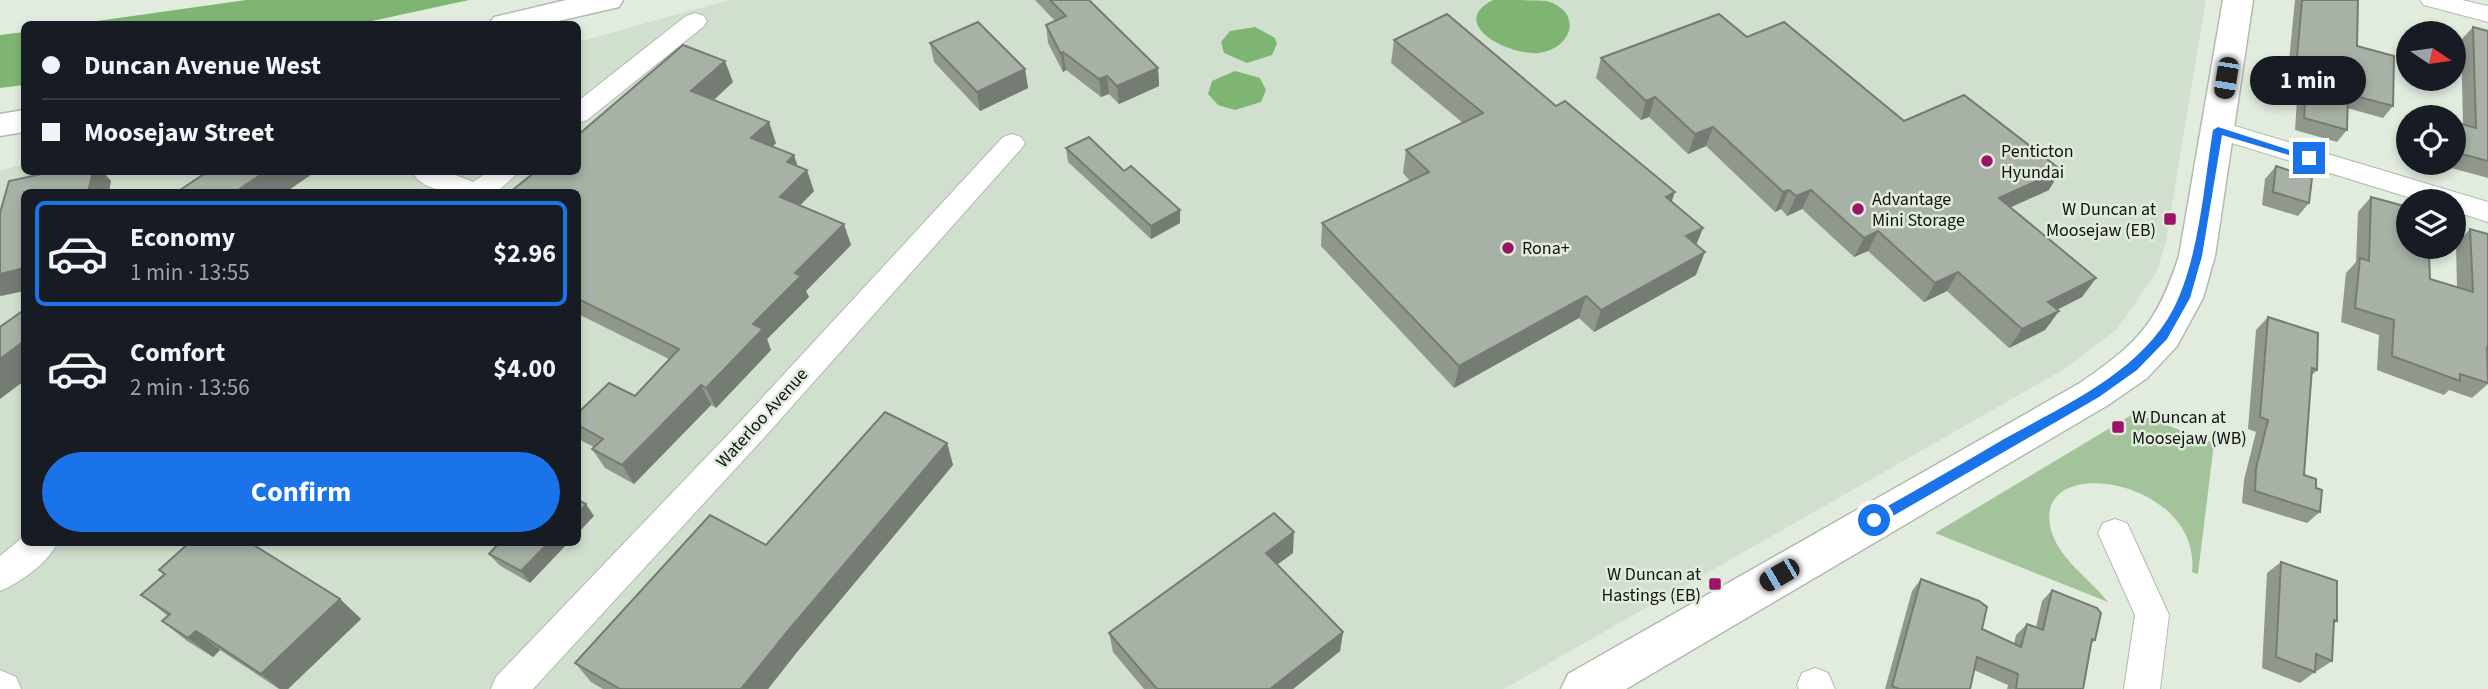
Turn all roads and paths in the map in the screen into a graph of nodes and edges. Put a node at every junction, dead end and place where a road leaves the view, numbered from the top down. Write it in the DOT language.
graph roads {
  1 [pos="608,0"];
  2 [pos="2238,0"];
  3 [pos="2431,0"];
  4 [pos="2488,15"];
  5 [pos="518,21"];
  6 [pos="695,21"];
  7 [pos="581,112"];
  8 [pos="21,122"];
  9 [pos="0,125"];
  10 [pos="2218,130"];
  11 [pos="1012,144"];
  12 [pos="432,175"];
  13 [pos="502,175"];
  14 [pos="463,189"];
  15 [pos="483,189"];
  16 [pos="2488,212"];
  17 [pos="2115,534"];
  18 [pos="36,546"];
  19 [pos="0,576"];
  20 [pos="509,689"];
  21 [pos="1584,689"];
  22 [pos="2142,689"];
  1 -- 5 [label="main road"];
  2 -- 10 [label="main road"];
  3 -- 4 [label="street"];
  6 -- 7 [label="street"];
  8 -- 9 [label="main road"];
  10 -- 16 [label="street"];
  10 -- 21 [label="main road"];
  11 -- 20 [label="street, Waterloo Avenue"];
  12 -- 14 [label="street"];
  13 -- 15 [label="street"];
  17 -- 22 [label="street"];
  18 -- 19 [label="street"];
}
